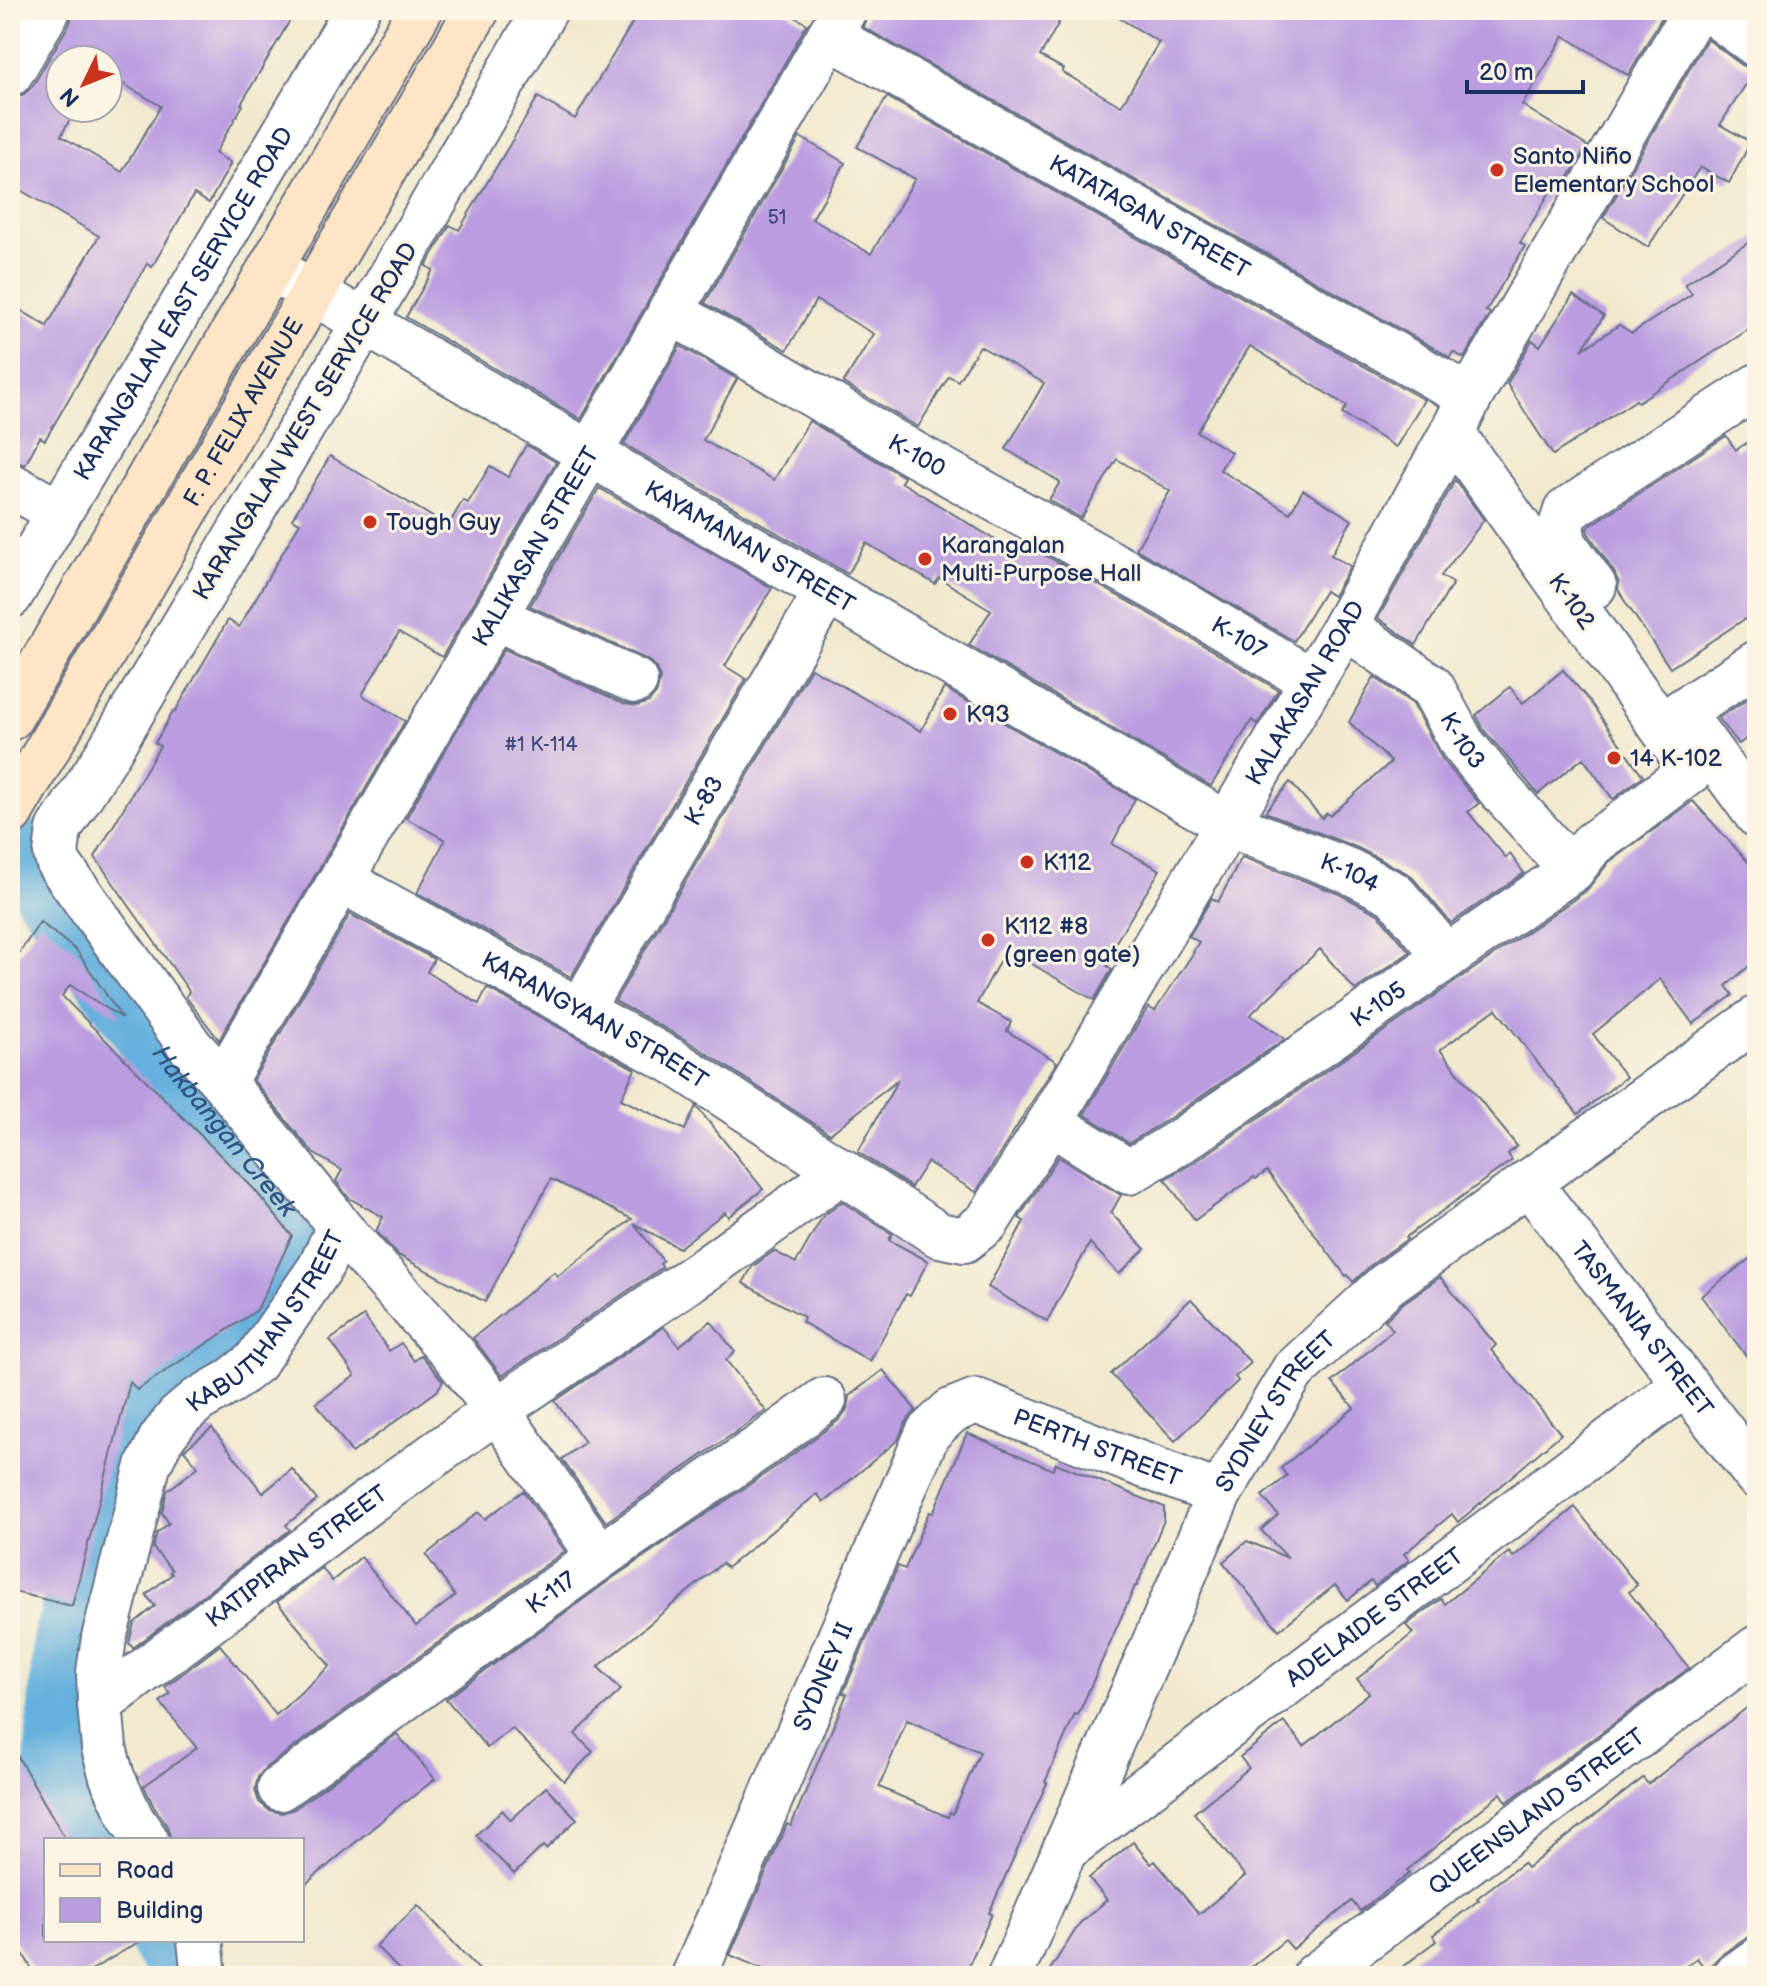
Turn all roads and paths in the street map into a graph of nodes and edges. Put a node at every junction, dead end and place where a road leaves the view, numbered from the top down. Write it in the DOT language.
graph roads {
  1 [pos="48,10"];
  2 [pos="357,10"];
  3 [pos="420,10"];
  4 [pos="477,10"];
  5 [pos="545,10"];
  6 [pos="1695,10"];
  7 [pos="1709,10"];
  8 [pos="837,23"];
  9 [pos="1757,45"];
  10 [pos="10,74"];
  11 [pos="271,268"];
  12 [pos="313,293"];
  13 [pos="670,311"];
  14 [pos="364,323"];
  15 [pos="1757,386"];
  16 [pos="1461,415"];
  17 [pos="590,453"];
  18 [pos="10,485"];
  19 [pos="59,512"];
  20 [pos="827,591"];
  21 [pos="1166,594"];
  22 [pos="10,596"];
  23 [pos="494,617"];
  24 [pos="1345,626"];
  25 [pos="1757,663"];
  26 [pos="635,681"];
  27 [pos="1312,681"];
  28 [pos="1681,712"];
  29 [pos="10,718"];
  30 [pos="1692,770"];
  31 [pos="13,804"];
  32 [pos="1757,815"];
  33 [pos="1227,824"];
  34 [pos="59,829"];
  35 [pos="1572,870"];
  36 [pos="341,880"];
  37 [pos="1447,957"];
  38 [pos="580,1011"];
  39 [pos="1757,1018"];
  40 [pos="223,1082"];
  41 [pos="1050,1122"];
  42 [pos="842,1171"];
  43 [pos="1528,1182"];
  44 [pos="339,1227"];
  45 [pos="1685,1384"];
  46 [pos="824,1400"];
  47 [pos="976,1401"];
  48 [pos="497,1410"];
  49 [pos="1757,1476"];
  50 [pos="1219,1494"];
  51 [pos="600,1557"];
  52 [pos="1757,1648"];
  53 [pos="100,1704"];
  54 [pos="280,1788"];
  55 [pos="145,1838"];
  56 [pos="1065,1851"];
  57 [pos="200,1942"];
  58 [pos="1757,1960"];
  59 [pos="204,1976"];
  60 [pos="694,1976"];
  61 [pos="1010,1976"];
  62 [pos="1315,1976"];
  63 [pos="1735,1976"];
  1 -- 10 [label="street"];
  2 -- 19 [label="street, KARANGALAN EAST SERVICE ROAD"];
  3 -- 11 [label="main road, F. P. FELIX AVENUE"];
  4 -- 12 [label="main road, F. P. FELIX AVENUE"];
  5 -- 14 [label="street, KARANGALAN WEST SERVICE ROAD"];
  6 -- 16 [label="street, KALAKASAN ROAD"];
  7 -- 9 [label="street"];
  8 -- 13 [label="street, KALIKASAN STREET"];
  8 -- 16 [label="street, KATATAGAN STREET"];
  11 -- 12 [label="street, KAYAMANAN STREET"];
  11 -- 29 [label="main road, F. P. FELIX AVENUE"];
  12 -- 14 [label="street, KAYAMANAN STREET"];
  12 -- 31 [label="main road, F. P. FELIX AVENUE"];
  13 -- 17 [label="street, KALIKASAN STREET"];
  13 -- 21 [label="street, K-100"];
  14 -- 17 [label="street, KAYAMANAN STREET"];
  14 -- 34 [label="street, KARANGALAN WEST SERVICE ROAD"];
  15 -- 28 [label="street"];
  16 -- 24 [label="street, KALAKASAN ROAD"];
  16 -- 30 [label="street, K-102"];
  17 -- 20 [label="street, KAYAMANAN STREET"];
  17 -- 23 [label="street, KALIKASAN STREET"];
  18 -- 19 [label="street"];
  19 -- 22 [label="street, KARANGALAN EAST SERVICE ROAD"];
  20 -- 33 [label="street, KAYAMANAN STREET"];
  20 -- 38 [label="street, K-83"];
  21 -- 27 [label="street, K-107"];
  23 -- 26 [label="street"];
  23 -- 36 [label="street, KALIKASAN STREET"];
  24 -- 27 [label="street, KALAKASAN ROAD"];
  24 -- 35 [label="street, K-103"];
  25 -- 28 [label="street"];
  27 -- 33 [label="street, KALAKASAN ROAD"];
  28 -- 32 [label="street"];
  30 -- 35 [label="street, K-105"];
  31 -- 34 [label="street"];
  33 -- 37 [label="street, K-104"];
  33 -- 41 [label="street, KALAKASAN ROAD"];
  34 -- 40 [label="street, KABUTIHAN STREET"];
  35 -- 37 [label="street, K-105"];
  36 -- 38 [label="street, KARANGYAAN STREET"];
  36 -- 40 [label="street, KALIKASAN STREET"];
  37 -- 41 [label="street, K-105"];
  38 -- 42 [label="street, KARANGYAAN STREET"];
  39 -- 43 [label="street, SYDNEY STREET"];
  40 -- 44 [label="street, KABUTIHAN STREET"];
  41 -- 42 [label="street, KALAKASAN ROAD"];
  42 -- 48 [label="street, KATIPIRAN STREET"];
  43 -- 45 [label="street, TASMANIA STREET"];
  43 -- 50 [label="street, SYDNEY STREET"];
  44 -- 48 [label="street"];
  44 -- 53 [label="street, KABUTIHAN STREET"];
  45 -- 49 [label="street, TASMANIA STREET"];
  45 -- 56 [label="street, ADELAIDE STREET"];
  46 -- 51 [label="street, K-117"];
  47 -- 50 [label="street, PERTH STREET"];
  47 -- 60 [label="street, SYDNEY II"];
  48 -- 51 [label="street"];
  48 -- 53 [label="street, KATIPIRAN STREET"];
  50 -- 56 [label="street, SYDNEY STREET"];
  51 -- 54 [label="street, K-117"];
  52 -- 62 [label="street, QUEENSLAND STREET"];
  53 -- 55 [label="street, KABUTIHAN STREET"];
  56 -- 61 [label="street, SYDNEY STREET"];
  57 -- 59 [label="street"];
  58 -- 63 [label="street"];
}
